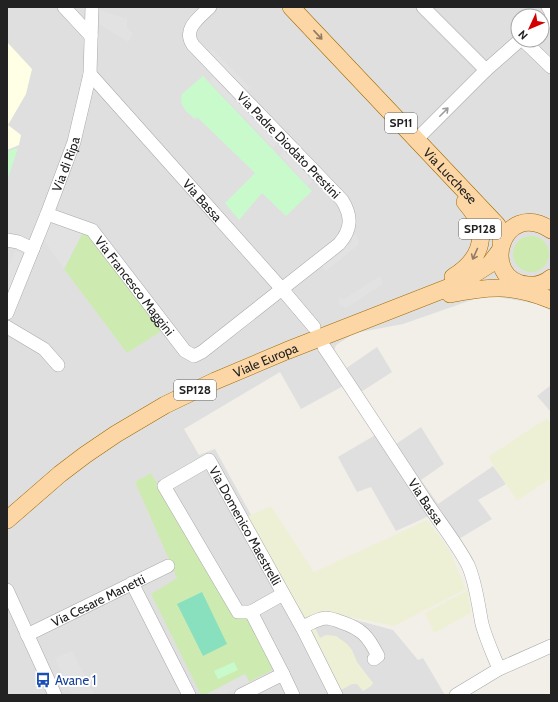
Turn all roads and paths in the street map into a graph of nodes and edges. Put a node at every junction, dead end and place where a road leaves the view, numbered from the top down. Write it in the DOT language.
graph roads {
  1 [pos="64,7"];
  2 [pos="92,7"];
  3 [pos="210,7"];
  4 [pos="291,7"];
  5 [pos="423,7"];
  6 [pos="548,7"];
  7 [pos="551,12"];
  8 [pos="91,36"];
  9 [pos="511,48"];
  10 [pos="531,48"];
  11 [pos="551,68"];
  12 [pos="486,70"];
  13 [pos="90,74"];
  14 [pos="416,140"];
  15 [pos="47,214"];
  16 [pos="549,227"];
  17 [pos="7,240"];
  18 [pos="500,248"];
  19 [pos="33,249"];
  20 [pos="510,278"];
  21 [pos="460,283"];
  22 [pos="547,283"];
  23 [pos="281,288"];
  24 [pos="551,300"];
  25 [pos="408,303"];
  26 [pos="7,313"];
  27 [pos="7,327"];
  28 [pos="314,327"];
  29 [pos="324,347"];
  30 [pos="194,356"];
  31 [pos="58,366"];
  32 [pos="7,520"];
  33 [pos="168,566"];
  34 [pos="132,583"];
  35 [pos="7,590"];
  36 [pos="283,594"];
  37 [pos="251,612"];
  38 [pos="302,628"];
  39 [pos="27,634"];
  40 [pos="551,646"];
  41 [pos="374,659"];
  42 [pos="499,669"];
  43 [pos="283,674"];
  44 [pos="244,694"];
  45 [pos="56,695"];
  46 [pos="189,695"];
  47 [pos="293,695"];
  48 [pos="336,695"];
  49 [pos="456,695"];
  1 -- 8 [label="street"];
  2 -- 8 [label="street, Via di Ripa"];
  3 -- 23 [label="street, Via Padre Diodato Prestini"];
  4 -- 14 [label="main road, Via Lucchese / SP11, one-way"];
  5 -- 12 [label="street"];
  6 -- 7 [label="street"];
  8 -- 13 [label="street, Via di Ripa"];
  9 -- 12 [label="street"];
  10 -- 11 [label="street"];
  14 -- 12 [label="street, one-way"];
  13 -- 15 [label="street, Via di Ripa"];
  13 -- 23 [label="street, Via Bassa"];
  14 -- 18 [label="main road, Via Lucchese / SP11"];
  14 -- 25 [label="main road, SP128, one-way"];
  15 -- 19 [label="street, Via di Ripa"];
  15 -- 30 [label="street, Via Francesco Maggini"];
  16 -- 18 [label="main road"];
  17 -- 19 [label="street"];
  18 -- 20 [label="main road, Via Lucchese / SP11"];
  18 -- 21 [label="main road, Viale Europa / SP128"];
  19 -- 26 [label="street, Via di Ripa"];
  20 -- 21 [label="main road, Viale Europa / SP128"];
  20 -- 22 [label="main road"];
  21 -- 25 [label="main road, Viale Europa / SP128"];
  23 -- 28 [label="street, Via Bassa"];
  23 -- 30 [label="street, Via Padre Diodato Prestini"];
  24 -- 25 [label="main road, SP128"];
  25 -- 32 [label="main road, Viale Europa / SP128"];
  27 -- 31 [label="street"];
  29 -- 42 [label="street, Via Bassa"];
  33 -- 34 [label="street, Via Cesare Manetti"];
  34 -- 39 [label="street, Via Cesare Manetti"];
  34 -- 46 [label="street"];
  35 -- 39 [label="street"];
  36 -- 37 [label="street, Via Domenico Maestrelli"];
  36 -- 37 [label="street, Via Domenico Maestrelli"];
  36 -- 38 [label="street, Via Domenico Maestrelli"];
  37 -- 43 [label="street"];
  38 -- 41 [label="street"];
  38 -- 48 [label="street, Via Domenico Maestrelli"];
  39 -- 45 [label="street"];
  40 -- 42 [label="street"];
  42 -- 49 [label="street"];
  43 -- 44 [label="street"];
  43 -- 47 [label="street"];
}
